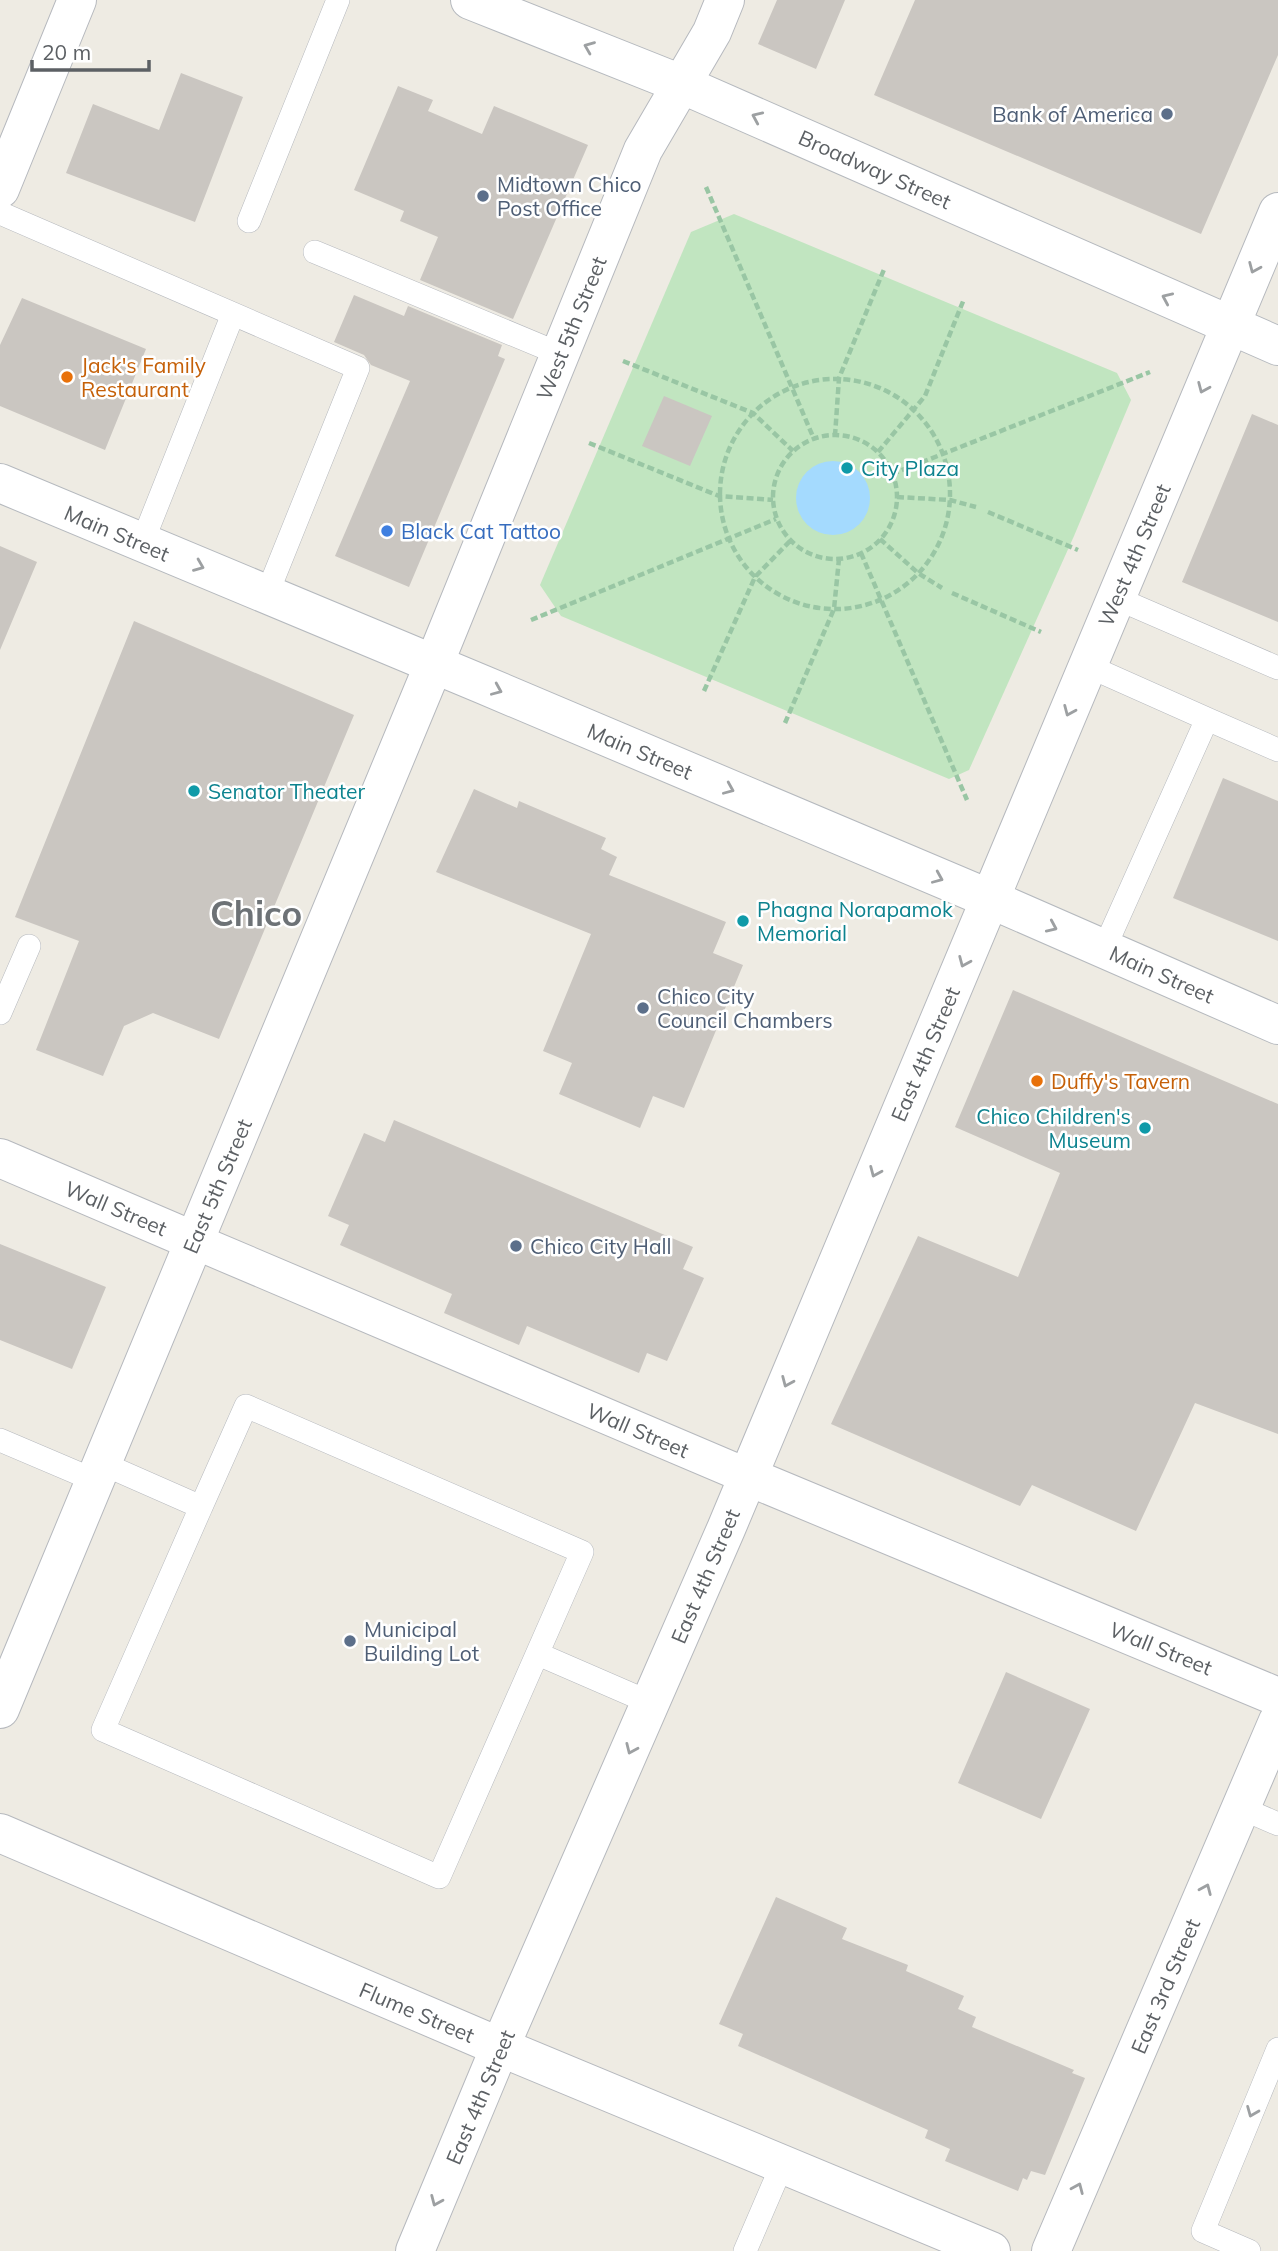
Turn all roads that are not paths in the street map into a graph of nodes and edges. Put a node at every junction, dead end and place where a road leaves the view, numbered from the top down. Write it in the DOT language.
graph roads {
  1 [pos="77,0"];
  2 [pos="338,0"];
  3 [pos="725,0"];
  4 [pos="478,2"];
  5 [pos="681,83"];
  6 [pos="0,189"];
  7 [pos="1278,212"];
  8 [pos="0,213"];
  9 [pos="249,221"];
  10 [pos="315,252"];
  11 [pos="233,314"];
  12 [pos="1230,325"];
  13 [pos="1278,346"];
  14 [pos="560,354"];
  15 [pos="0,483"];
  16 [pos="142,543"];
  17 [pos="267,594"];
  18 [pos="1116,598"];
  19 [pos="434,664"];
  20 [pos="1088,666"];
  21 [pos="1278,668"];
  22 [pos="1207,719"];
  23 [pos="1278,750"];
  24 [pos="990,899"];
  25 [pos="29,946"];
  26 [pos="1104,949"];
  27 [pos="0,1013"];
  28 [pos="1278,1025"];
  29 [pos="0,1158"];
  30 [pos="194,1241"];
  31 [pos="0,1440"];
  32 [pos="98,1471"];
  33 [pos="747,1476"];
  34 [pos="201,1507"];
  35 [pos="538,1654"];
  36 [pos="1278,1697"];
  37 [pos="651,1703"];
  38 [pos="0,1709"];
  39 [pos="1278,1721"];
  40 [pos="1241,1808"];
  41 [pos="1278,1824"];
  42 [pos="0,1833"];
  43 [pos="500,2047"];
  44 [pos="1278,2049"];
  45 [pos="782,2165"];
  46 [pos="415,2251"];
  47 [pos="745,2251"];
  48 [pos="991,2251"];
  49 [pos="1051,2251"];
  50 [pos="1249,2251"];
  1 -- 6 [label="street"];
  2 -- 9 [label="lane"];
  3 -- 5 [label="street, West 5th Street"];
  5 -- 4 [label="street, Broadway Street, one-way"];
  12 -- 5 [label="street, Broadway Street, one-way"];
  5 -- 14 [label="street, West 5th Street"];
  7 -- 12 [label="street, West 4th Street, one-way"];
  8 -- 11 [label="lane"];
  10 -- 14 [label="lane"];
  11 -- 16 [label="lane"];
  11 -- 17 [label="lane"];
  12 -- 13 [label="street, Broadway Street"];
  12 -- 18 [label="street, West 4th Street, one-way"];
  14 -- 19 [label="street, West 5th Street"];
  15 -- 16 [label="street, Main Street"];
  16 -- 17 [label="street, Main Street, one-way"];
  17 -- 19 [label="street, Main Street"];
  18 -- 20 [label="street, West 4th Street"];
  18 -- 21 [label="lane"];
  19 -- 24 [label="street, Main Street, one-way"];
  19 -- 30 [label="street, East 5th Street"];
  20 -- 22 [label="lane"];
  20 -- 24 [label="street, West 4th Street, one-way"];
  22 -- 23 [label="lane"];
  22 -- 26 [label="lane"];
  24 -- 26 [label="street, Main Street, one-way"];
  24 -- 33 [label="street, East 4th Street, one-way"];
  25 -- 27 [label="lane"];
  26 -- 28 [label="street, Main Street"];
  29 -- 30 [label="street, Wall Street"];
  30 -- 32 [label="street, East 5th Street"];
  30 -- 33 [label="street, Wall Street"];
  31 -- 32 [label="lane"];
  32 -- 34 [label="lane"];
  32 -- 38 [label="street, East 5th Street"];
  33 -- 36 [label="street, Wall Street"];
  33 -- 37 [label="street, East 4th Street"];
  34 -- 35 [label="lane"];
  34 -- 35 [label="lane"];
  35 -- 37 [label="lane"];
  37 -- 43 [label="street, East 4th Street, one-way"];
  39 -- 40 [label="street, East 3rd Street"];
  40 -- 41 [label="lane"];
  49 -- 40 [label="street, East 3rd Street, one-way"];
  42 -- 43 [label="street, Flume Street"];
  43 -- 45 [label="street, Flume Street"];
  43 -- 46 [label="street, East 4th Street, one-way"];
  44 -- 50 [label="lane, one-way"];
  45 -- 47 [label="lane"];
  45 -- 48 [label="street, Flume Street"];
}
